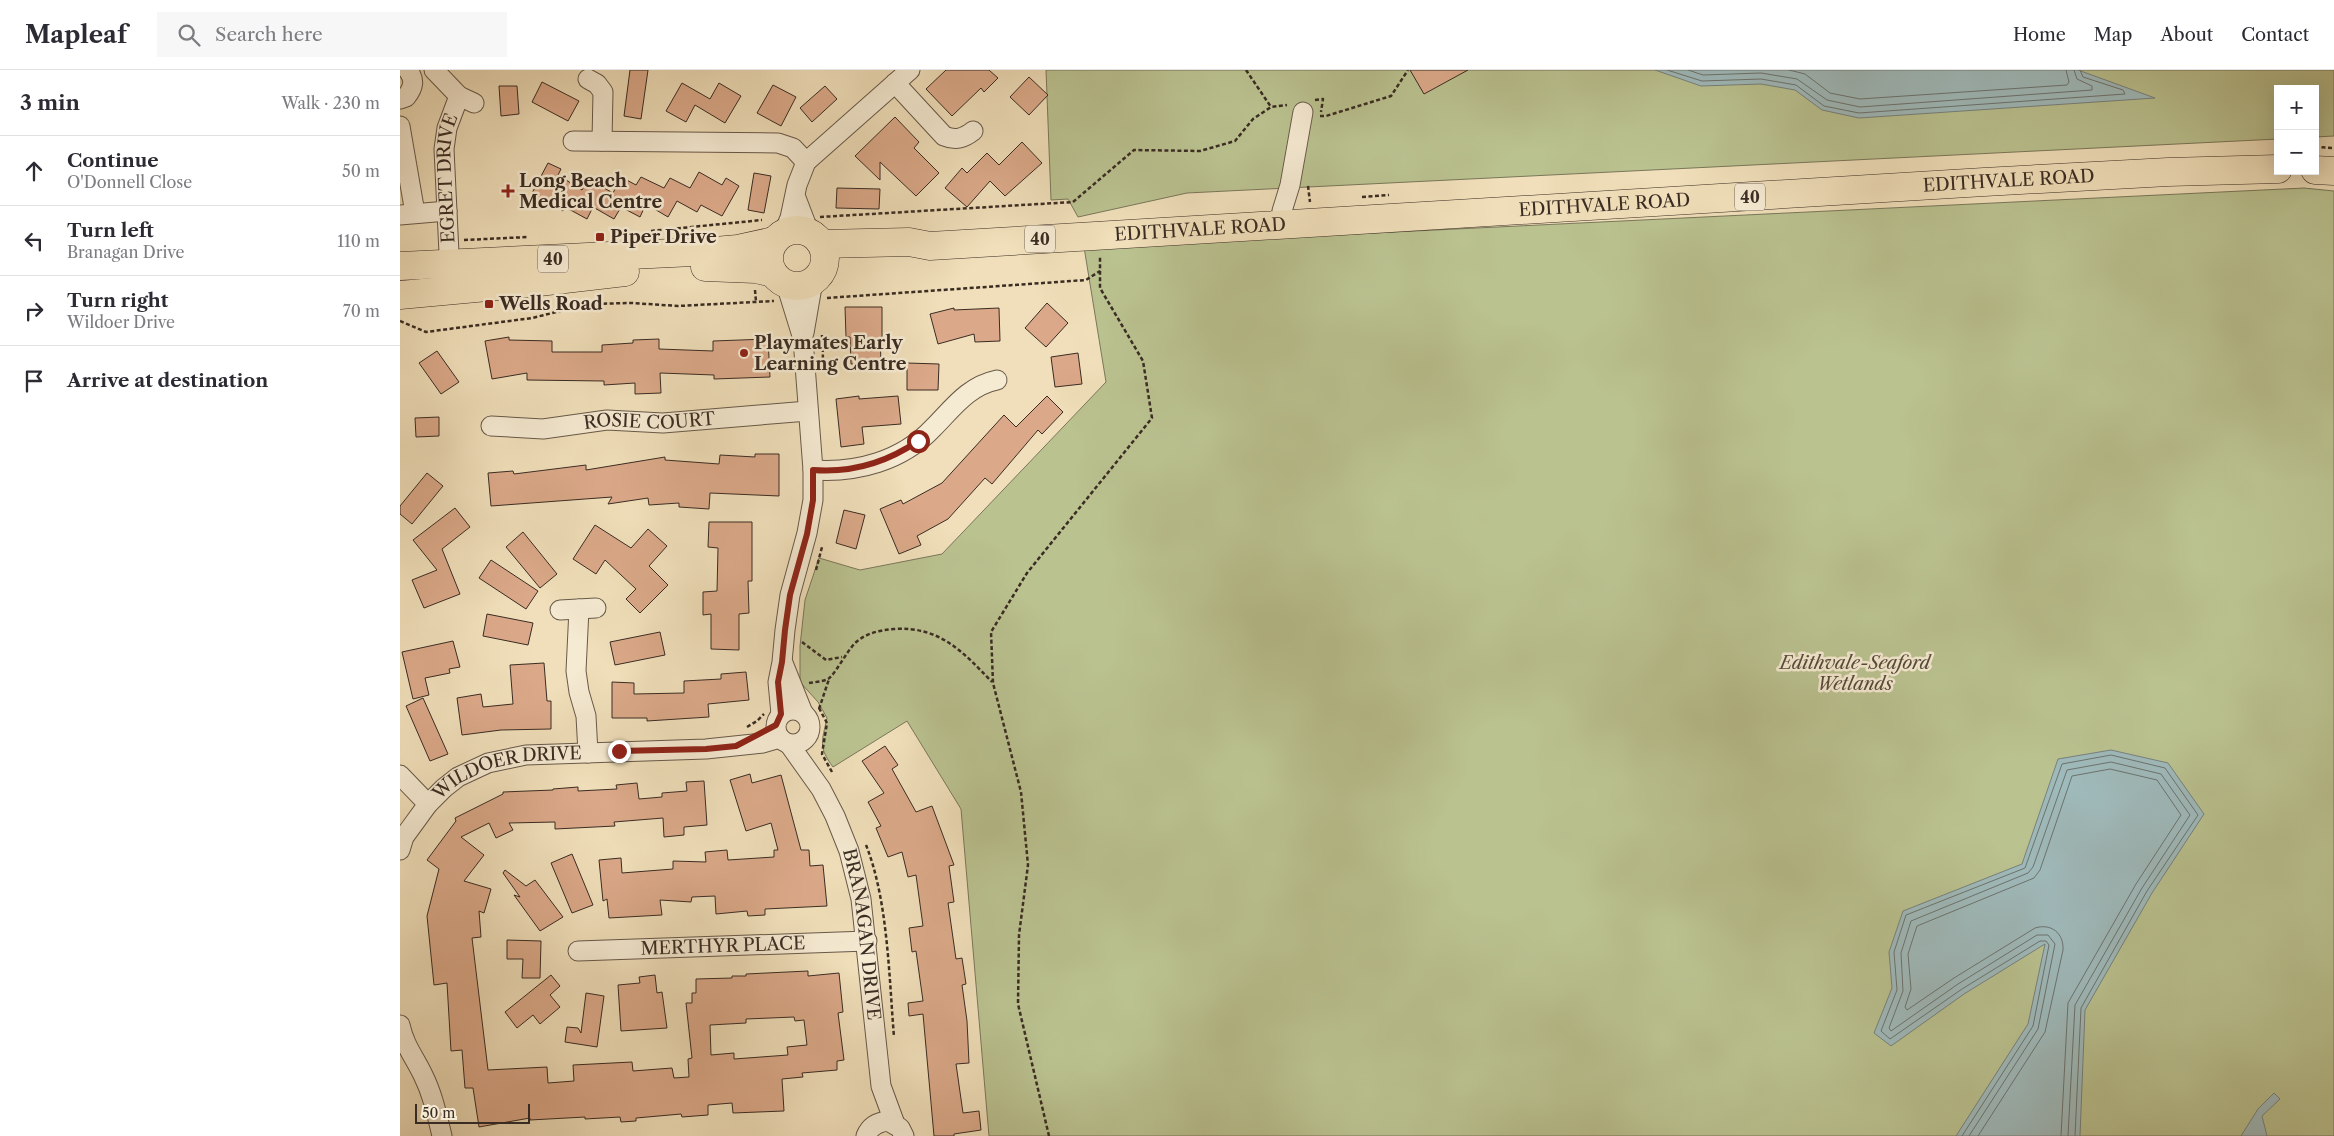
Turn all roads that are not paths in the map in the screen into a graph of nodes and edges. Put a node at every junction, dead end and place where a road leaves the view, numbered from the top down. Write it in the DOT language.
graph roads {
  1 [pos="408,70"];
  2 [pos="434,70"];
  3 [pos="910,70"];
  4 [pos="588,79"];
  5 [pos="895,83"];
  6 [pos="400,99"];
  7 [pos="1306,108"];
  8 [pos="400,126"];
  9 [pos="974,131"];
  10 [pos="573,141"];
  11 [pos="602,141"];
  12 [pos="806,162"];
  13 [pos="2274,169"];
  14 [pos="2319,170"];
  15 [pos="2334,171"];
  16 [pos="447,211"];
  17 [pos="407,214"];
  18 [pos="1283,225"];
  19 [pos="797,231"];
  20 [pos="930,246"];
  21 [pos="448,252"];
  22 [pos="400,266"];
  23 [pos="799,285"];
  24 [pos="452,291"];
  25 [pos="400,295"];
  26 [pos="997,380"];
  27 [pos="808,410"];
  28 [pos="491,426"];
  29 [pos="813,470"];
  30 [pos="560,610"];
  31 [pos="782,662"];
  32 [pos="805,716"];
  33 [pos="786,733"];
  34 [pos="588,753"];
  35 [pos="400,775"];
  36 [pos="428,804"];
  37 [pos="400,850"];
  38 [pos="867,940"];
  39 [pos="578,951"];
  40 [pos="400,1025"];
  41 [pos="881,1086"];
  42 [pos="899,1130"];
  43 [pos="866,1132"];
  44 [pos="442,1136"];
  1 -- 6 [label="street"];
  2 -- 16 [label="street, EGRET DRIVE"];
  3 -- 5 [label="street"];
  4 -- 11 [label="street"];
  5 -- 9 [label="street"];
  5 -- 12 [label="street"];
  7 -- 18 [label="street"];
  8 -- 17 [label="street"];
  10 -- 11 [label="street"];
  11 -- 12 [label="street"];
  12 -- 19 [label="street"];
  13 -- 18 [label="highway, EDITHVALE ROAD / 40"];
  14 -- 15 [label="highway"];
  16 -- 17 [label="street"];
  16 -- 21 [label="street, EGRET DRIVE"];
  18 -- 20 [label="highway, EDITHVALE ROAD / 40"];
  19 -- 20 [label="highway, EDITHVALE ROAD / 40"];
  19 -- 21 [label="highway, EDITHVALE ROAD / 40"];
  19 -- 23 [label="highway"];
  19 -- 23 [label="highway"];
  20 -- 23 [label="highway, EDITHVALE ROAD / 40"];
  21 -- 22 [label="highway, EDITHVALE ROAD / 40"];
  21 -- 24 [label="street, EGRET DRIVE"];
  23 -- 24 [label="highway, EDITHVALE ROAD / 40"];
  23 -- 27 [label="street, BRANAGAN DRIVE"];
  24 -- 25 [label="highway, EDITHVALE ROAD / 40"];
  26 -- 29 [label="street"];
  27 -- 28 [label="street, ROSIE COURT"];
  27 -- 29 [label="street, BRANAGAN DRIVE"];
  29 -- 31 [label="street, BRANAGAN DRIVE"];
  30 -- 34 [label="street"];
  31 -- 32 [label="street, BRANAGAN DRIVE"];
  31 -- 33 [label="street, BRANAGAN DRIVE"];
  32 -- 33 [label="street, WILDOER DRIVE"];
  32 -- 33 [label="street"];
  33 -- 34 [label="street, WILDOER DRIVE"];
  33 -- 38 [label="street, BRANAGAN DRIVE"];
  34 -- 36 [label="street, WILDOER DRIVE"];
  35 -- 36 [label="street"];
  36 -- 37 [label="street, WILDOER DRIVE"];
  38 -- 39 [label="street, MERTHYR PLACE"];
  38 -- 41 [label="street, BRANAGAN DRIVE"];
  40 -- 44 [label="street"];
  41 -- 42 [label="street, BRANAGAN DRIVE"];
  41 -- 43 [label="street, BRANAGAN DRIVE"];
  42 -- 43 [label="street"];
}
